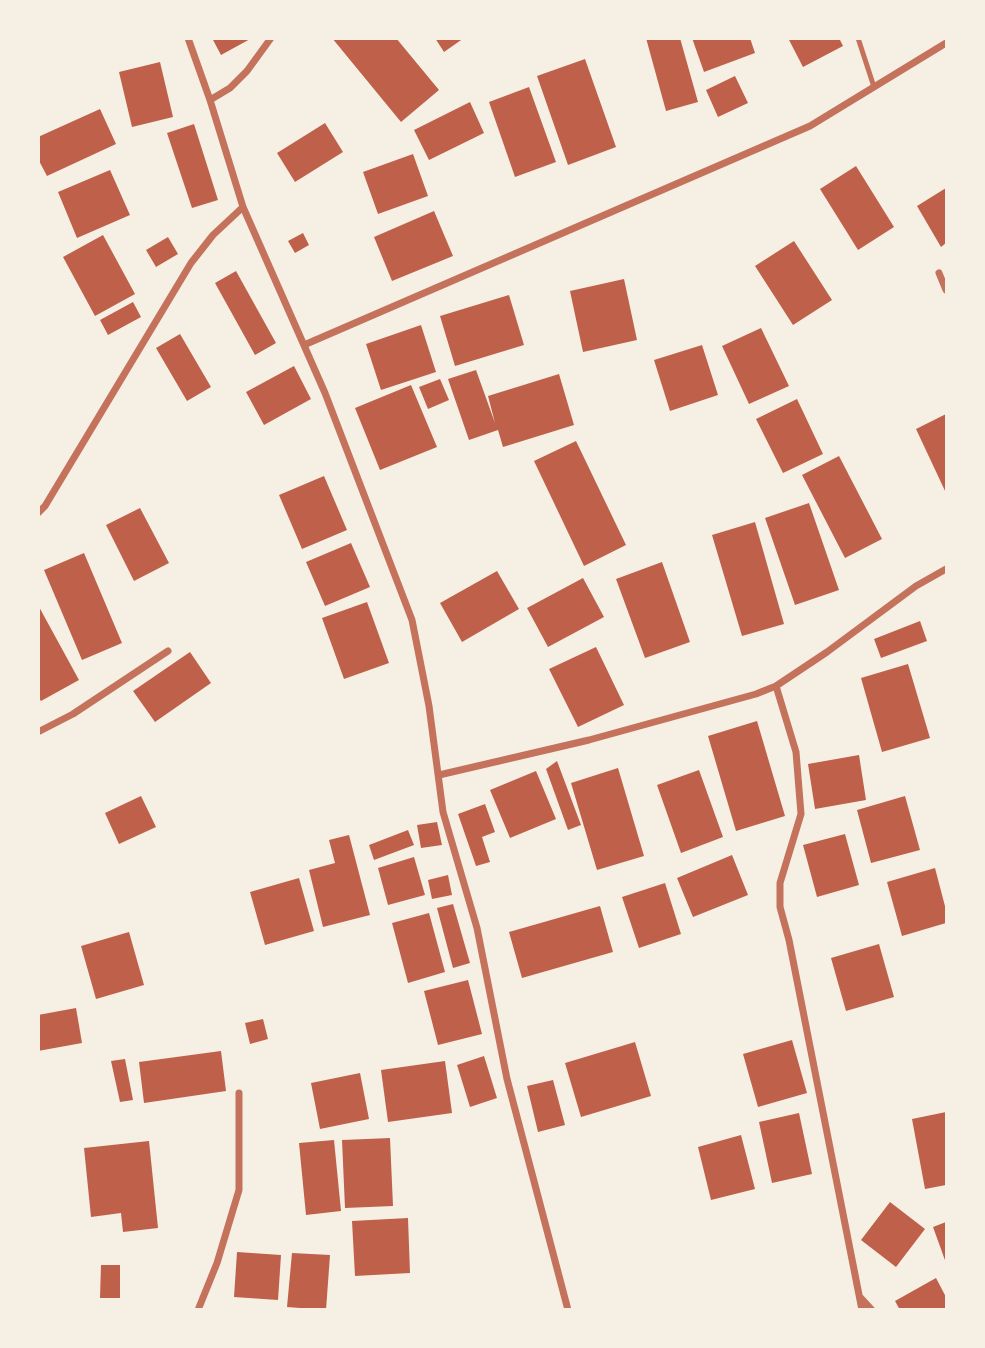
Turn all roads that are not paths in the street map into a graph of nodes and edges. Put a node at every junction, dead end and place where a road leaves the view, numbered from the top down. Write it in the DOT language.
graph roads {
  1 [pos="188,38"];
  2 [pos="271,38"];
  3 [pos="858,38"];
  4 [pos="947,43"];
  5 [pos="874,87"];
  6 [pos="210,100"];
  7 [pos="243,207"];
  8 [pos="939,273"];
  9 [pos="947,290"];
  10 [pos="304,345"];
  11 [pos="38,513"];
  12 [pos="947,569"];
  13 [pos="168,651"];
  14 [pos="776,686"];
  15 [pos="38,732"];
  16 [pos="439,775"];
  17 [pos="239,1093"];
  18 [pos="860,1297"];
  19 [pos="198,1310"];
  20 [pos="568,1310"];
  21 [pos="862,1310"];
  22 [pos="872,1310"];
  1 -- 6 [label="street"];
  2 -- 6 [label="street"];
  3 -- 5 [label="lane"];
  4 -- 5 [label="street"];
  5 -- 10 [label="street"];
  6 -- 7 [label="street"];
  7 -- 10 [label="street"];
  7 -- 11 [label="street"];
  8 -- 9 [label="street"];
  10 -- 16 [label="street"];
  12 -- 14 [label="street"];
  13 -- 15 [label="street"];
  14 -- 16 [label="street"];
  14 -- 18 [label="street"];
  16 -- 20 [label="street"];
  17 -- 19 [label="street"];
  18 -- 21 [label="street"];
  18 -- 22 [label="street"];
}
